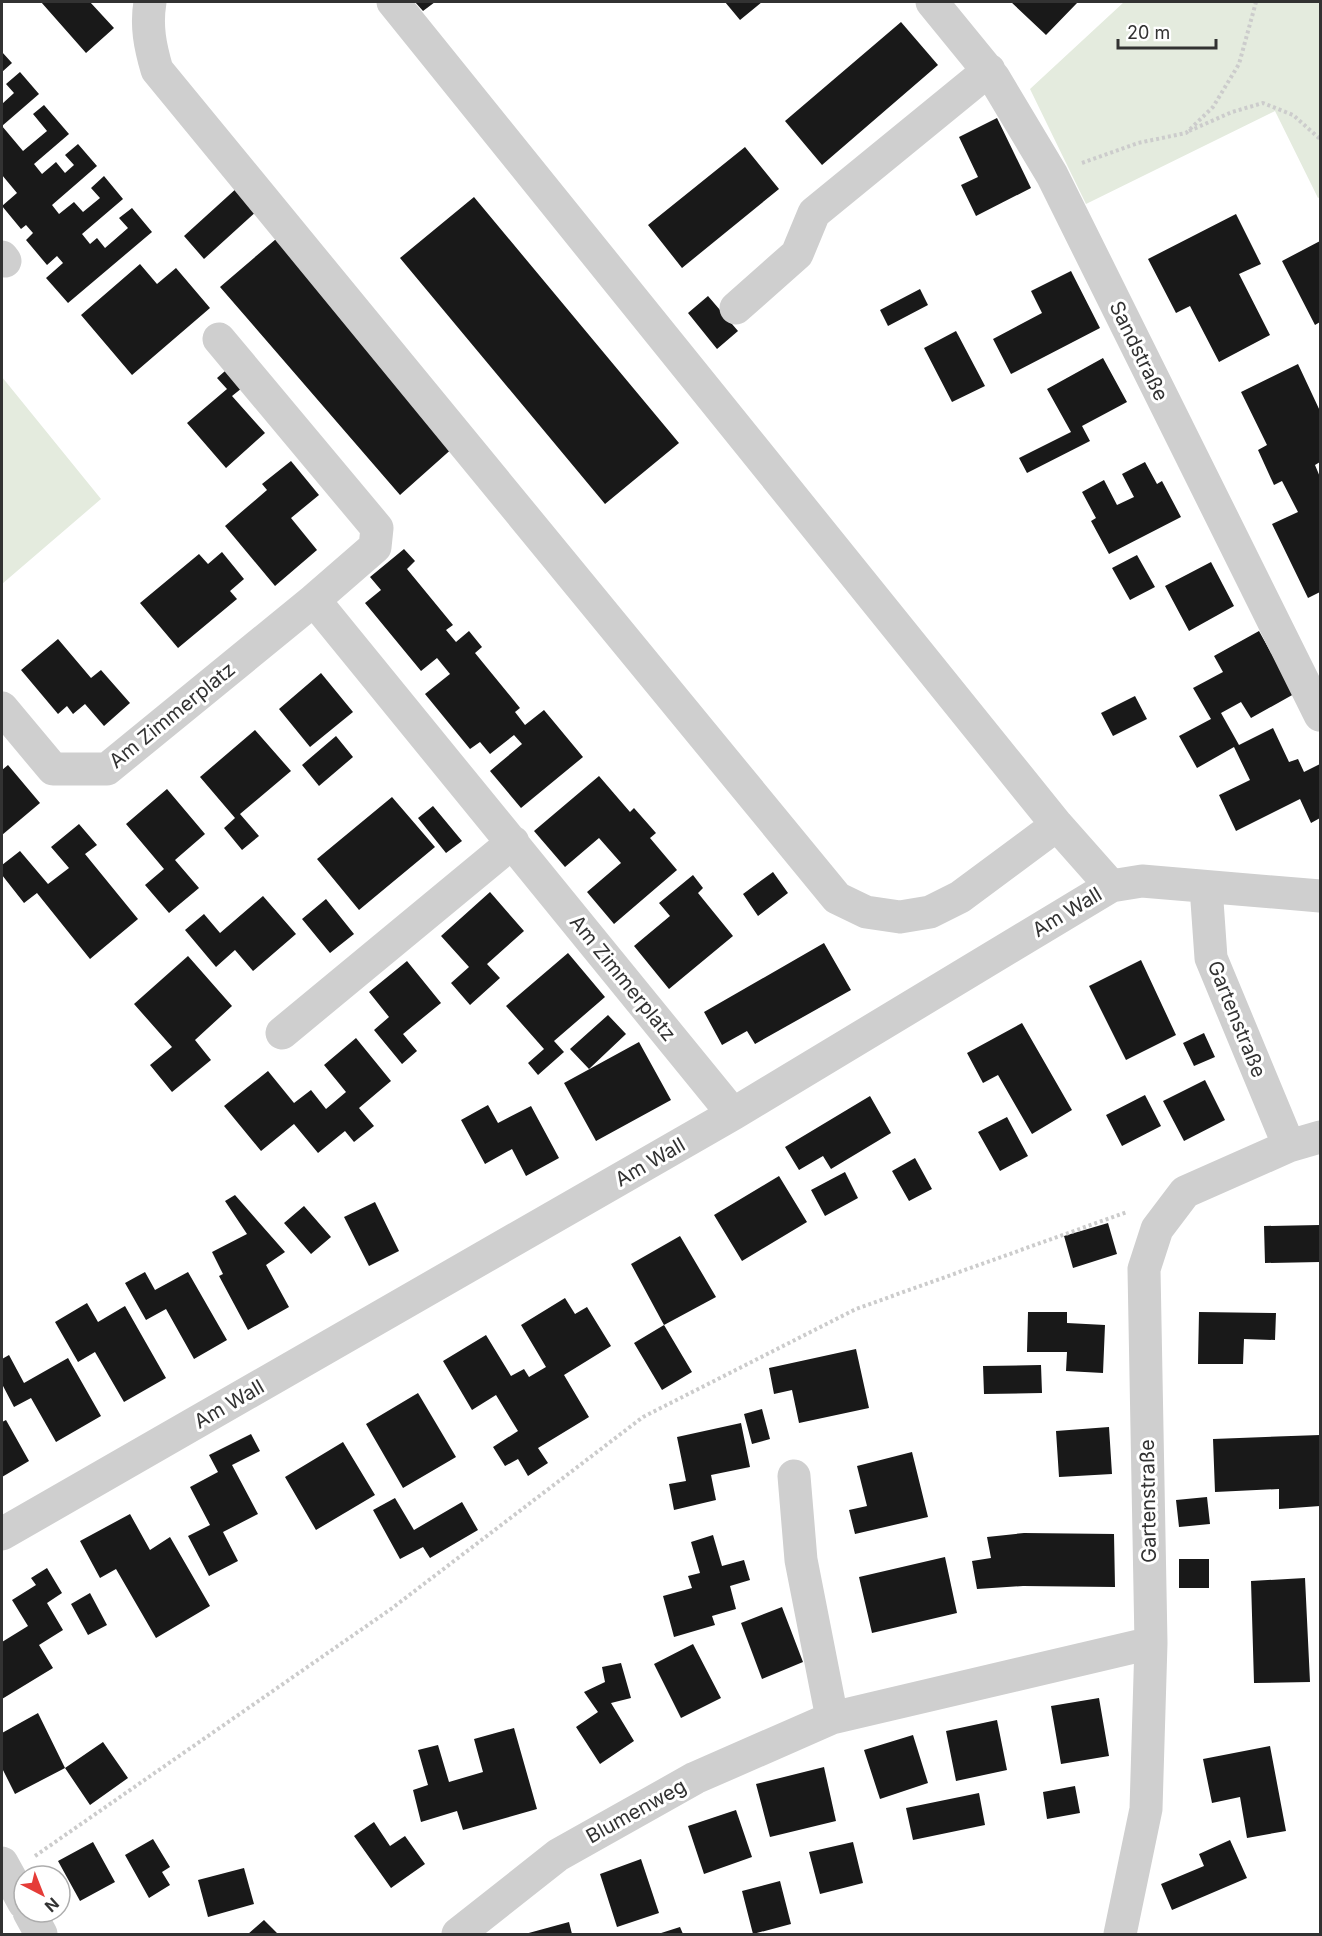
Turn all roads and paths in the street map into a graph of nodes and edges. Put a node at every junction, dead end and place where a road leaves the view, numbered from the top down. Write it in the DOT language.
graph roads {
  1 [pos="150,2"];
  2 [pos="393,2"];
  3 [pos="932,2"];
  4 [pos="1256,2"];
  5 [pos="988,70"];
  6 [pos="1186,133"];
  7 [pos="1320,140"];
  8 [pos="1052,174"];
  9 [pos="736,308"];
  10 [pos="219,339"];
  11 [pos="314,600"];
  12 [pos="2,708"];
  13 [pos="1320,716"];
  14 [pos="1057,825"];
  15 [pos="513,842"];
  16 [pos="1111,886"];
  17 [pos="1206,887"];
  18 [pos="1320,896"];
  19 [pos="282,1033"];
  20 [pos="733,1114"];
  21 [pos="1320,1137"];
  22 [pos="1289,1146"];
  23 [pos="1130,1211"];
  24 [pos="794,1476"];
  25 [pos="2,1534"];
  26 [pos="1151,1643"];
  27 [pos="832,1718"];
  28 [pos="5,1869"];
  29 [pos="1120,1934"];
  30 [pos="458,1935"];
  1 -- 14 [label="street"];
  2 -- 14 [label="street"];
  3 -- 5 [label="street, Sandstraße"];
  4 -- 6 [label="path"];
  5 -- 8 [label="street, Sandstraße"];
  5 -- 9 [label="street"];
  6 -- 7 [label="path"];
  6 -- 8 [label="path"];
  8 -- 13 [label="street, Sandstraße"];
  10 -- 11 [label="street, Am Zimmerplatz"];
  11 -- 12 [label="street, Am Zimmerplatz"];
  11 -- 15 [label="street, Am Zimmerplatz"];
  14 -- 16 [label="street"];
  15 -- 19 [label="street"];
  15 -- 20 [label="street, Am Zimmerplatz"];
  16 -- 17 [label="street, Am Wall"];
  16 -- 20 [label="street, Am Wall"];
  17 -- 18 [label="street, Am Wall"];
  17 -- 22 [label="street, Gartenstraße"];
  20 -- 25 [label="street, Am Wall"];
  21 -- 22 [label="street, Gartenstraße"];
  22 -- 26 [label="street, Gartenstraße"];
  23 -- 28 [label="path"];
  24 -- 27 [label="street"];
  26 -- 27 [label="street, Blumenweg"];
  26 -- 29 [label="street, Gartenstraße"];
  27 -- 30 [label="street, Blumenweg"];
}
